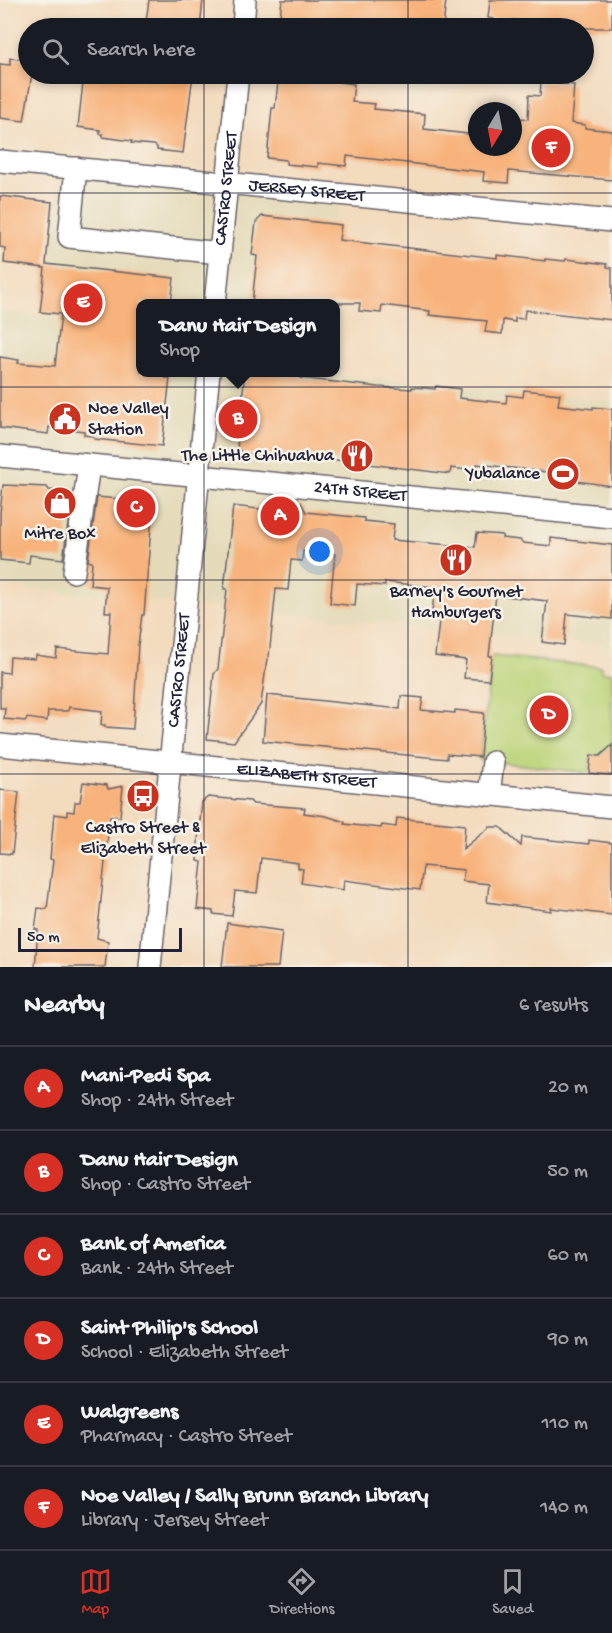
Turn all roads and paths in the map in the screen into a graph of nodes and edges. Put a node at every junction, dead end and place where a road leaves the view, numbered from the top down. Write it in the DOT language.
graph roads {
  1 [pos="246,0"];
  2 [pos="244,18"];
  3 [pos="237,84"];
  4 [pos="0,161"];
  5 [pos="76,168"];
  6 [pos="227,183"];
  7 [pos="612,221"];
  8 [pos="220,253"];
  9 [pos="215,299"];
  10 [pos="208,377"];
  11 [pos="0,456"];
  12 [pos="89,465"];
  13 [pos="199,475"];
  14 [pos="612,517"];
  15 [pos="74,572"];
  16 [pos="0,745"];
  17 [pos="170,762"];
  18 [pos="493,762"];
  19 [pos="489,795"];
  20 [pos="612,807"];
  21 [pos="150,967"];
  1 -- 2 [label="street"];
  3 -- 6 [label="street, CASTRO STREET"];
  4 -- 5 [label="street, JERSEY STREET"];
  5 -- 6 [label="street, JERSEY STREET"];
  5 -- 8 [label="street"];
  6 -- 7 [label="street, JERSEY STREET"];
  6 -- 8 [label="street, CASTRO STREET"];
  8 -- 9 [label="street, CASTRO STREET"];
  10 -- 13 [label="street, CASTRO STREET"];
  11 -- 12 [label="street, 24TH STREET"];
  12 -- 13 [label="street, 24TH STREET"];
  12 -- 15 [label="street"];
  13 -- 14 [label="street, 24TH STREET"];
  13 -- 17 [label="street, CASTRO STREET"];
  16 -- 17 [label="street, ELIZABETH STREET"];
  17 -- 19 [label="street, ELIZABETH STREET"];
  17 -- 21 [label="street, CASTRO STREET"];
  18 -- 19 [label="street"];
  19 -- 20 [label="street, ELIZABETH STREET"];
}
